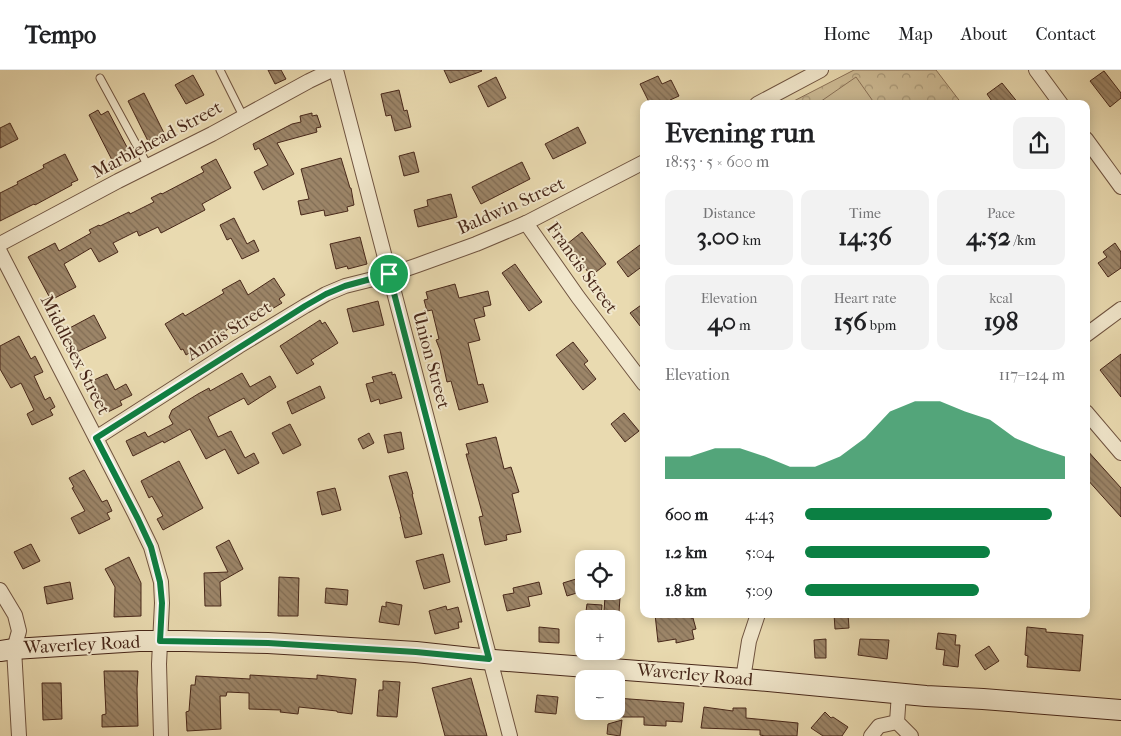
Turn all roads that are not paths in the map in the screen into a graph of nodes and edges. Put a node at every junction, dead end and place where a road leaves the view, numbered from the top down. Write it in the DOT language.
graph roads {
  1 [pos="220,70"];
  2 [pos="332,70"];
  3 [pos="336,70"];
  4 [pos="821,70"];
  5 [pos="1036,70"];
  6 [pos="100,78"];
  7 [pos="764,100"];
  8 [pos="1058,100"];
  9 [pos="243,116"];
  10 [pos="1090,144"];
  11 [pos="640,164"];
  12 [pos="148,166"];
  13 [pos="1121,187"];
  14 [pos="526,223"];
  15 [pos="0,244"];
  16 [pos="0,252"];
  17 [pos="389,274"];
  18 [pos="1121,309"];
  19 [pos="1090,332"];
  20 [pos="640,379"];
  21 [pos="1090,417"];
  22 [pos="96,438"];
  23 [pos="1121,453"];
  24 [pos="0,590"];
  25 [pos="757,618"];
  26 [pos="160,641"];
  27 [pos="7,650"];
  28 [pos="489,659"];
  29 [pos="743,679"];
  30 [pos="899,693"];
  31 [pos="1121,710"];
  32 [pos="897,722"];
  33 [pos="19,736"];
  34 [pos="161,736"];
  35 [pos="510,736"];
  36 [pos="871,736"];
  37 [pos="911,736"];
  1 -- 9 [label="lane"];
  2 -- 9 [label="street, Marblehead Street"];
  3 -- 17 [label="street, Union Street"];
  4 -- 7 [label="street"];
  5 -- 8 [label="street"];
  6 -- 12 [label="lane"];
  9 -- 12 [label="street, Marblehead Street"];
  10 -- 13 [label="street"];
  11 -- 14 [label="street, Baldwin Street"];
  12 -- 15 [label="street, Marblehead Street"];
  14 -- 17 [label="street, Baldwin Street"];
  14 -- 20 [label="street, Francis Street"];
  16 -- 22 [label="street, Middlesex Street"];
  17 -- 22 [label="street, Annis Street"];
  17 -- 28 [label="street, Union Street"];
  18 -- 19 [label="street"];
  21 -- 23 [label="street"];
  22 -- 26 [label="street, Middlesex Street"];
  24 -- 27 [label="street"];
  25 -- 29 [label="street"];
  26 -- 27 [label="street, Waverley Road"];
  26 -- 28 [label="street, Waverley Road"];
  26 -- 34 [label="street, Middlesex Street"];
  27 -- 33 [label="street"];
  28 -- 29 [label="street, Waverley Road"];
  28 -- 35 [label="street, Union Street"];
  29 -- 30 [label="street, Waverley Road"];
  30 -- 31 [label="street, Waverley Road"];
  30 -- 32 [label="street"];
  32 -- 36 [label="street"];
  32 -- 37 [label="street"];
}
